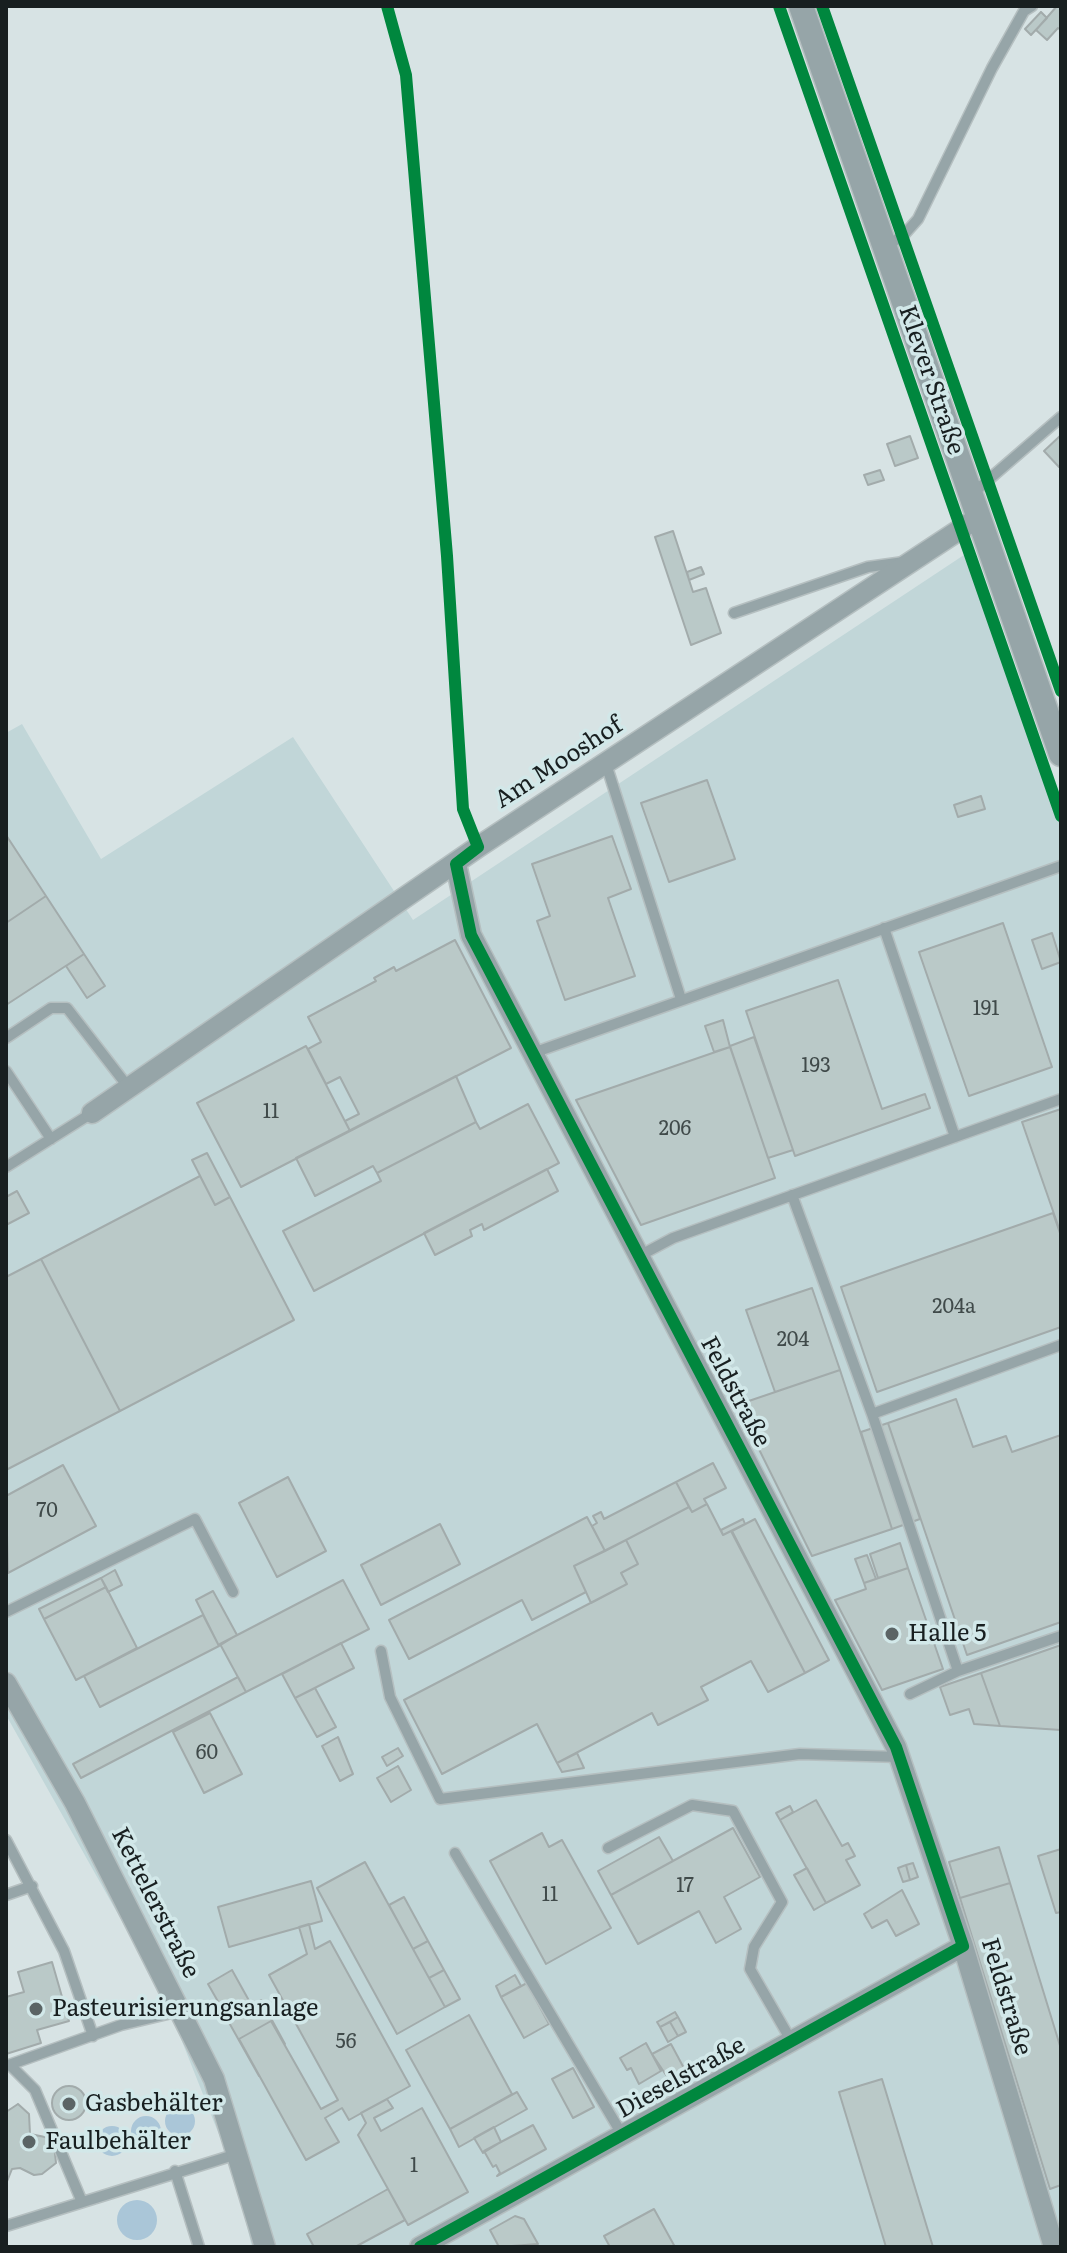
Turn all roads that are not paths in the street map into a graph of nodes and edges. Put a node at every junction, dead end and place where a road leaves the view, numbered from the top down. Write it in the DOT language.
graph roads {
  1 [pos="801,6"];
  2 [pos="1032,6"];
  3 [pos="884,246"];
  4 [pos="1061,417"];
  5 [pos="975,506"];
  6 [pos="910,561"];
  7 [pos="734,613"];
  8 [pos="1061,754"];
  9 [pos="606,764"];
  10 [pos="456,864"];
  11 [pos="1061,866"];
  12 [pos="884,928"];
  13 [pos="681,999"];
  14 [pos="6,1038"];
  15 [pos="533,1053"];
  16 [pos="6,1071"];
  17 [pos="129,1088"];
  18 [pos="1061,1099"];
  19 [pos="92,1113"];
  20 [pos="955,1137"];
  21 [pos="51,1139"];
  22 [pos="6,1167"];
  23 [pos="792,1195"];
  24 [pos="639,1256"];
  25 [pos="1061,1345"];
  26 [pos="872,1414"];
  27 [pos="233,1592"];
  28 [pos="6,1612"];
  29 [pos="1061,1636"];
  30 [pos="381,1651"];
  31 [pos="958,1671"];
  32 [pos="6,1683"];
  33 [pos="910,1694"];
  34 [pos="900,1757"];
  35 [pos="6,1840"];
  36 [pos="608,1848"];
  37 [pos="455,1853"];
  38 [pos="32,1886"];
  39 [pos="6,1895"];
  40 [pos="963,1946"];
  41 [pos="180,2011"];
  42 [pos="93,2036"];
  43 [pos="792,2042"];
  44 [pos="8,2065"];
  45 [pos="623,2136"];
  46 [pos="237,2154"];
  47 [pos="175,2171"];
  48 [pos="82,2202"];
  49 [pos="6,2226"];
  50 [pos="199,2247"];
  51 [pos="265,2247"];
  52 [pos="420,2247"];
  53 [pos="1054,2247"];
  1 -- 3 [label="street, Klever Straße"];
  2 -- 3 [label="lane"];
  3 -- 5 [label="street, Klever Straße"];
  4 -- 5 [label="lane"];
  5 -- 6 [label="street, Am Mooshof"];
  5 -- 8 [label="street, Klever Straße"];
  6 -- 7 [label="lane"];
  6 -- 9 [label="street, Am Mooshof"];
  9 -- 10 [label="street, Am Mooshof"];
  9 -- 13 [label="lane"];
  10 -- 15 [label="street, Feldstraße"];
  10 -- 17 [label="street, Am Mooshof"];
  11 -- 12 [label="lane"];
  12 -- 13 [label="lane"];
  12 -- 20 [label="lane"];
  13 -- 15 [label="lane"];
  14 -- 17 [label="lane"];
  15 -- 24 [label="street, Feldstraße"];
  16 -- 21 [label="lane"];
  17 -- 19 [label="street, Am Mooshof"];
  18 -- 20 [label="lane"];
  19 -- 21 [label="lane"];
  20 -- 23 [label="lane"];
  21 -- 22 [label="lane"];
  23 -- 24 [label="lane"];
  23 -- 26 [label="lane"];
  24 -- 34 [label="street, Feldstraße"];
  25 -- 26 [label="lane"];
  26 -- 31 [label="lane"];
  27 -- 28 [label="lane"];
  29 -- 31 [label="lane"];
  30 -- 34 [label="lane"];
  31 -- 33 [label="lane"];
  32 -- 41 [label="street, Kettelerstraße"];
  34 -- 40 [label="street, Feldstraße"];
  35 -- 38 [label="lane"];
  36 -- 43 [label="lane"];
  37 -- 45 [label="lane"];
  38 -- 39 [label="lane"];
  38 -- 42 [label="lane"];
  40 -- 43 [label="street, Dieselstraße"];
  40 -- 53 [label="street, Feldstraße"];
  41 -- 42 [label="lane"];
  41 -- 46 [label="street, Kettelerstraße"];
  42 -- 44 [label="lane"];
  43 -- 45 [label="street, Dieselstraße"];
  44 -- 48 [label="lane"];
  45 -- 52 [label="street, Dieselstraße"];
  46 -- 47 [label="lane"];
  46 -- 51 [label="street, Kettelerstraße"];
  47 -- 48 [label="lane"];
  47 -- 50 [label="lane"];
  48 -- 49 [label="lane"];
}
